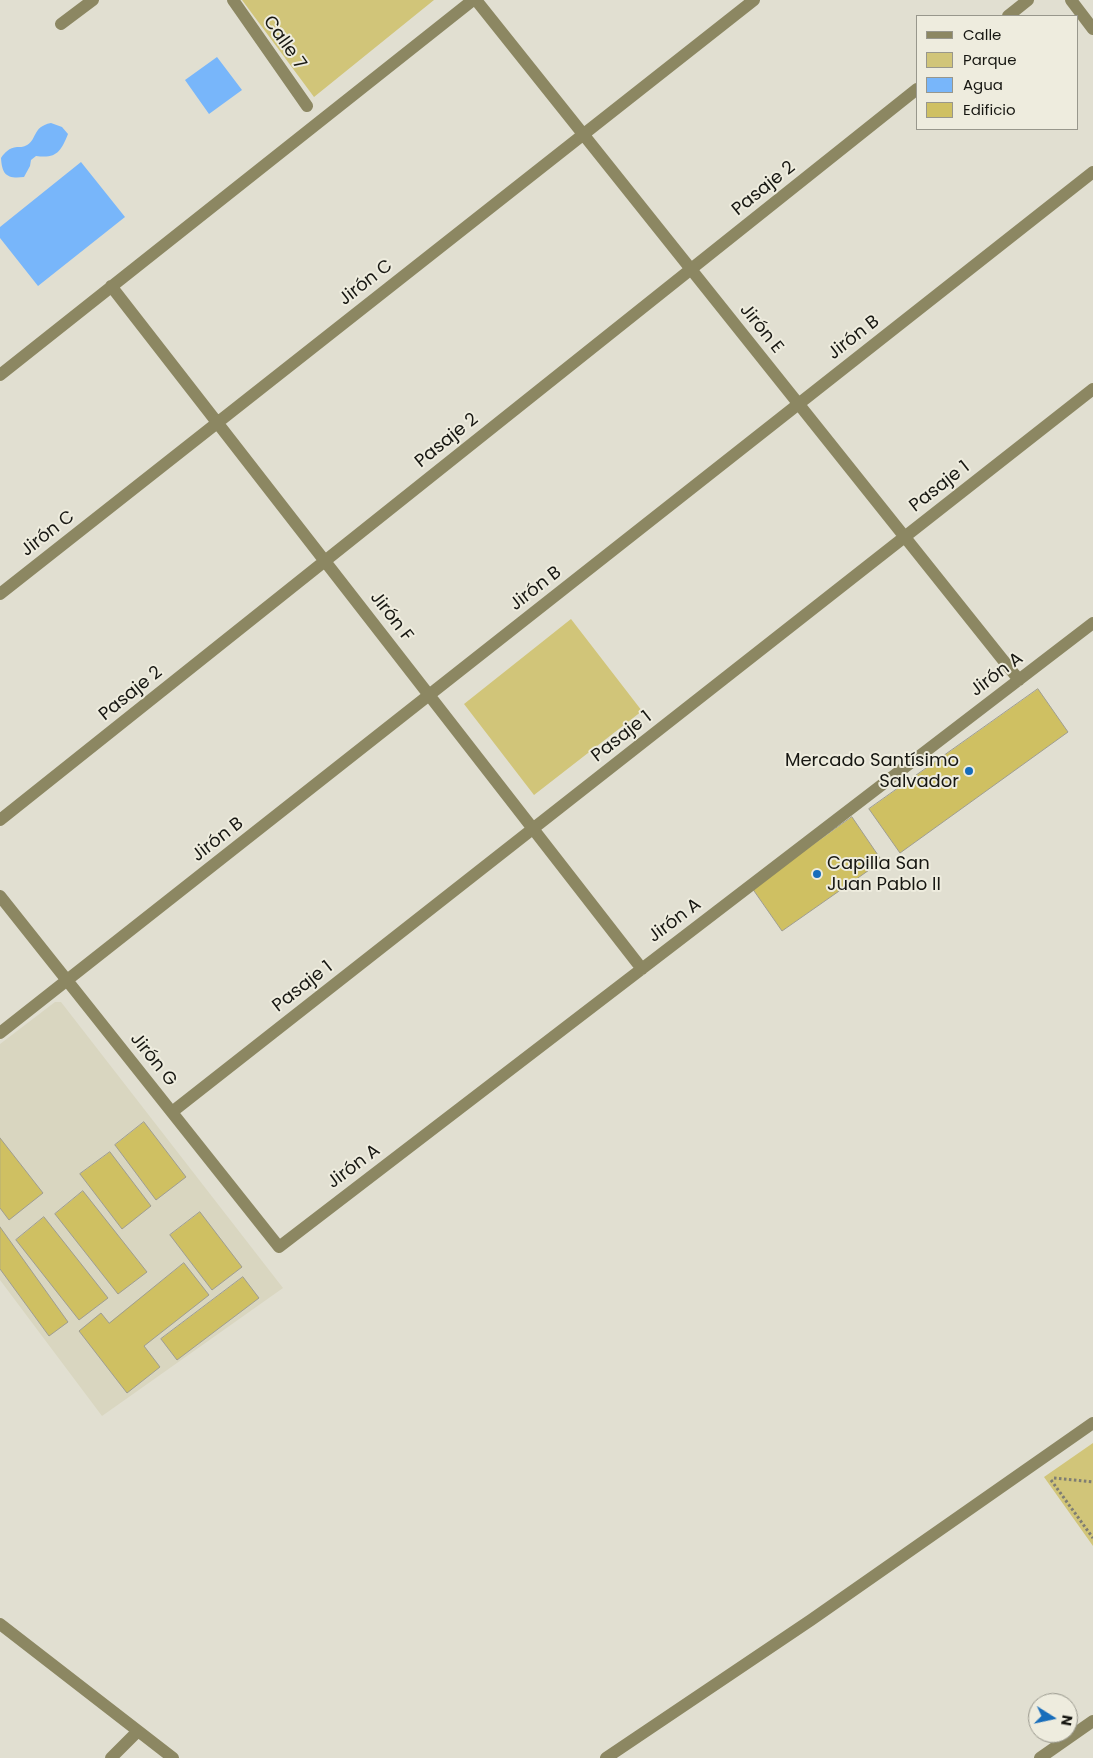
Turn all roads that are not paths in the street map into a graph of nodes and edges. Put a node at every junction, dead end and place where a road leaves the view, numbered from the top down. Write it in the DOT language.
graph roads {
  1 [pos="93,0"];
  2 [pos="233,0"];
  3 [pos="475,0"];
  4 [pos="754,0"];
  5 [pos="1028,0"];
  6 [pos="1071,0"];
  7 [pos="1009,15"];
  8 [pos="61,24"];
  9 [pos="1093,29"];
  10 [pos="916,90"];
  11 [pos="307,106"];
  12 [pos="583,134"];
  13 [pos="1093,172"];
  14 [pos="691,269"];
  15 [pos="112,286"];
  16 [pos="0,375"];
  17 [pos="1093,389"];
  18 [pos="799,404"];
  19 [pos="218,422"];
  20 [pos="905,537"];
  21 [pos="325,561"];
  22 [pos="0,594"];
  23 [pos="1093,623"];
  24 [pos="1020,680"];
  25 [pos="429,695"];
  26 [pos="0,820"];
  27 [pos="534,829"];
  28 [pos="0,896"];
  29 [pos="642,969"];
  30 [pos="67,980"];
  31 [pos="0,1033"];
  32 [pos="172,1112"];
  33 [pos="278,1247"];
  34 [pos="1093,1423"];
  35 [pos="0,1624"];
  36 [pos="1093,1721"];
  37 [pos="138,1731"];
  38 [pos="111,1758"];
  39 [pos="173,1758"];
  40 [pos="606,1758"];
  41 [pos="1040,1758"];
  1 -- 8 [label="street"];
  2 -- 11 [label="street, Calle 7"];
  3 -- 12 [label="street, Jirón E"];
  3 -- 15 [label="street"];
  4 -- 12 [label="street, Jirón C"];
  5 -- 7 [label="street"];
  6 -- 9 [label="street"];
  10 -- 14 [label="street, Pasaje 2"];
  12 -- 14 [label="street, Jirón E"];
  12 -- 19 [label="street, Jirón C"];
  13 -- 18 [label="street, Jirón B"];
  14 -- 18 [label="street, Jirón E"];
  14 -- 21 [label="street, Pasaje 2"];
  15 -- 16 [label="street"];
  15 -- 19 [label="street, Jirón F"];
  17 -- 20 [label="street, Pasaje 1"];
  18 -- 20 [label="street, Jirón E"];
  18 -- 25 [label="street, Jirón B"];
  19 -- 21 [label="street, Jirón F"];
  19 -- 22 [label="street, Jirón C"];
  20 -- 24 [label="street, Jirón E"];
  20 -- 27 [label="street, Pasaje 1"];
  21 -- 25 [label="street, Jirón F"];
  21 -- 26 [label="street, Pasaje 2"];
  23 -- 24 [label="street, Jirón A"];
  24 -- 29 [label="street, Jirón A"];
  25 -- 27 [label="street, Jirón F"];
  25 -- 30 [label="street, Jirón B"];
  27 -- 29 [label="street, Jirón F"];
  27 -- 32 [label="street, Pasaje 1"];
  28 -- 30 [label="street, Jirón G"];
  29 -- 33 [label="street, Jirón A"];
  30 -- 31 [label="street, Jirón B"];
  30 -- 32 [label="street, Jirón G"];
  32 -- 33 [label="street, Jirón G"];
  34 -- 40 [label="street"];
  35 -- 37 [label="street"];
  36 -- 41 [label="street"];
  37 -- 38 [label="street"];
  37 -- 39 [label="street"];
}
